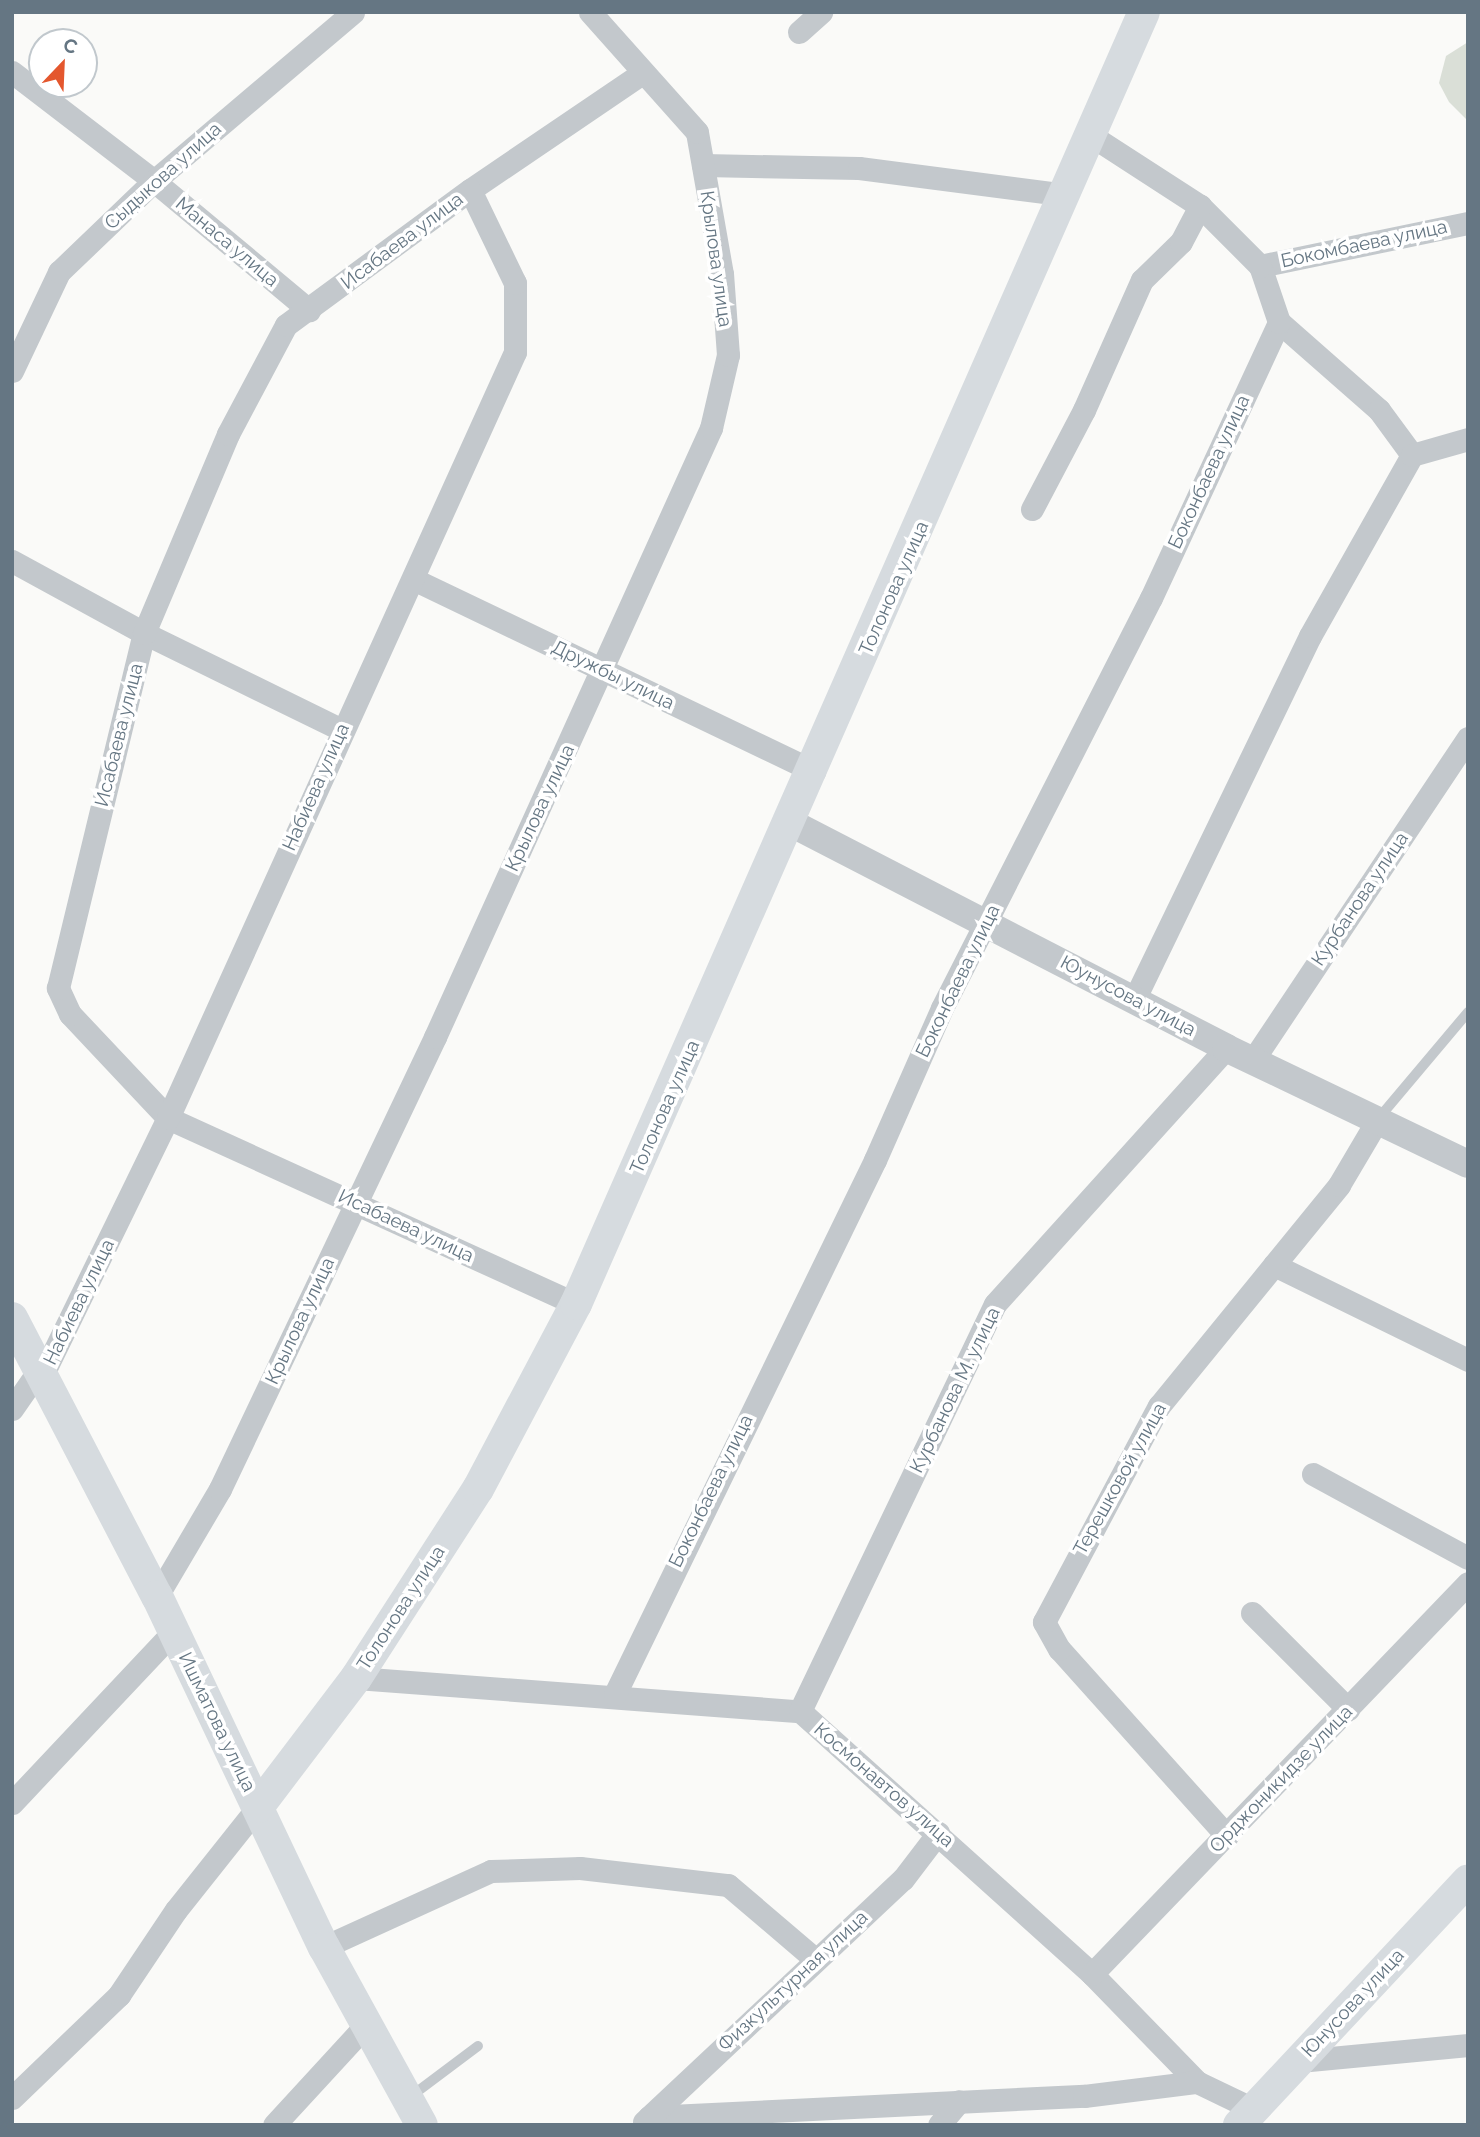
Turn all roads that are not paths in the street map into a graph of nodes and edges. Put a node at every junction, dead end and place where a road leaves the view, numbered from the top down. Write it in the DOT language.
graph roads {
  1 [pos="353,12"];
  2 [pos="590,12"];
  3 [pos="821,12"];
  4 [pos="1144,12"];
  5 [pos="799,32"];
  6 [pos="12,72"];
  7 [pos="641,74"];
  8 [pos="1092,136"];
  9 [pos="703,165"];
  10 [pos="154,181"];
  11 [pos="470,190"];
  12 [pos="1066,195"];
  13 [pos="1200,206"];
  14 [pos="1468,223"];
  15 [pos="1260,266"];
  16 [pos="309,310"];
  17 [pos="1279,322"];
  18 [pos="12,371"];
  19 [pos="1468,439"];
  20 [pos="1412,455"];
  21 [pos="1032,509"];
  22 [pos="12,561"];
  23 [pos="413,579"];
  24 [pos="144,633"];
  25 [pos="603,670"];
  26 [pos="342,730"];
  27 [pos="1468,738"];
  28 [pos="814,771"];
  29 [pos="791,823"];
  30 [pos="987,923"];
  31 [pos="1135,998"];
  32 [pos="1468,1013"];
  33 [pos="1226,1048"];
  34 [pos="1253,1060"];
  35 [pos="168,1118"];
  36 [pos="1378,1119"];
  37 [pos="1468,1164"];
  38 [pos="356,1203"];
  39 [pos="1274,1265"];
  40 [pos="576,1304"];
  41 [pos="12,1318"];
  42 [pos="1468,1360"];
  43 [pos="41,1373"];
  44 [pos="12,1409"];
  45 [pos="1313,1474"];
  46 [pos="1468,1558"];
  47 [pos="1468,1583"];
  48 [pos="157,1596"];
  49 [pos="1252,1613"];
  50 [pos="174,1631"];
  51 [pos="356,1678"];
  52 [pos="615,1694"];
  53 [pos="1348,1709"];
  54 [pos="800,1711"];
  55 [pos="12,1803"];
  56 [pos="258,1807"];
  57 [pos="938,1833"];
  58 [pos="1227,1836"];
  59 [pos="1468,1880"];
  60 [pos="324,1947"];
  61 [pos="815,1959"];
  62 [pos="1092,1974"];
  63 [pos="367,2024"];
  64 [pos="1468,2045"];
  65 [pos="478,2046"];
  66 [pos="1299,2061"];
  67 [pos="1197,2082"];
  68 [pos="12,2098"];
  69 [pos="959,2101"];
  70 [pos="415,2112"];
  71 [pos="1246,2117"];
  72 [pos="646,2121"];
  73 [pos="274,2125"];
  74 [pos="939,2125"];
  1 -- 10 [label="street, Сыдыкова улица"];
  2 -- 7 [label="street, Крылова улица"];
  3 -- 5 [label="street"];
  4 -- 8 [label="main road, Толонова улица"];
  6 -- 10 [label="street, Манаса улица"];
  7 -- 9 [label="street, Крылова улица"];
  7 -- 11 [label="street, Исабаева улица"];
  8 -- 12 [label="main road, Толонова улица"];
  8 -- 13 [label="street"];
  9 -- 12 [label="street"];
  9 -- 25 [label="street, Крылова улица"];
  10 -- 16 [label="street, Манаса улица"];
  10 -- 18 [label="street, Сыдыкова улица"];
  11 -- 16 [label="street, Исабаева улица"];
  11 -- 23 [label="street, Набиева улица"];
  12 -- 28 [label="main road, Толонова улица"];
  13 -- 15 [label="street"];
  13 -- 21 [label="street"];
  14 -- 15 [label="street, Бокомбаева улица"];
  15 -- 17 [label="street"];
  16 -- 24 [label="street, Исабаева улица"];
  17 -- 20 [label="street"];
  17 -- 30 [label="street, Боконбаева улица"];
  19 -- 20 [label="street"];
  20 -- 31 [label="street"];
  22 -- 24 [label="street"];
  23 -- 25 [label="street, Дружбы улица"];
  23 -- 26 [label="street, Набиева улица"];
  24 -- 26 [label="street"];
  24 -- 35 [label="street, Исабаева улица"];
  25 -- 28 [label="street, Дружбы улица"];
  25 -- 38 [label="street, Крылова улица"];
  26 -- 35 [label="street, Набиева улица"];
  27 -- 34 [label="street, Курбанова улица"];
  28 -- 29 [label="main road, Толонова улица"];
  29 -- 30 [label="street, Юунусова улица"];
  29 -- 40 [label="main road, Толонова улица"];
  30 -- 31 [label="street, Юунусова улица"];
  30 -- 52 [label="street, Боконбаева улица"];
  31 -- 33 [label="street, Юунусова улица"];
  32 -- 36 [label="lane"];
  33 -- 34 [label="street, Юунусова улица"];
  33 -- 54 [label="street, Курбанова М. улица"];
  34 -- 36 [label="street, Юунусова улица"];
  35 -- 38 [label="street, Исабаева улица"];
  35 -- 43 [label="street, Набиева улица"];
  36 -- 37 [label="street, Юунусова улица"];
  36 -- 39 [label="street, Терешковой улица"];
  38 -- 40 [label="street, Исабаева улица"];
  38 -- 48 [label="street, Крылова улица"];
  39 -- 42 [label="street"];
  39 -- 58 [label="street, Терешковой улица"];
  40 -- 51 [label="main road, Толонова улица"];
  41 -- 43 [label="main road, Ишматова улица"];
  43 -- 44 [label="street, Набиева улица"];
  43 -- 48 [label="main road, Ишматова улица"];
  45 -- 46 [label="street"];
  47 -- 53 [label="street, Орджоникидзе улица"];
  48 -- 50 [label="main road, Ишматова улица"];
  49 -- 53 [label="street"];
  50 -- 55 [label="street"];
  50 -- 56 [label="main road, Ишматова улица"];
  51 -- 52 [label="street, Космонавтов улица"];
  51 -- 56 [label="main road, Толонова улица"];
  52 -- 54 [label="street, Космонавтов улица"];
  53 -- 58 [label="street, Орджоникидзе улица"];
  54 -- 57 [label="street, Космонавтов улица"];
  56 -- 60 [label="main road, Ишматова улица"];
  56 -- 68 [label="street, Толонова улица"];
  57 -- 61 [label="street, Физкультурная улица"];
  57 -- 62 [label="street, Космонавтов улица"];
  58 -- 62 [label="street, Орджоникидзе улица"];
  59 -- 66 [label="main road, Юнусова улица"];
  60 -- 61 [label="street"];
  60 -- 63 [label="main road, Ишматова улица"];
  61 -- 72 [label="street, Физкультурная улица"];
  62 -- 67 [label="street, Космонавтов улица"];
  63 -- 70 [label="main road, Ишматова улица"];
  63 -- 73 [label="street"];
  64 -- 66 [label="street"];
  65 -- 70 [label="lane"];
  66 -- 71 [label="main road, Юнусова улица"];
  67 -- 69 [label="street"];
  67 -- 71 [label="street, Космонавтов улица"];
  69 -- 72 [label="street"];
  69 -- 74 [label="street"];
}
